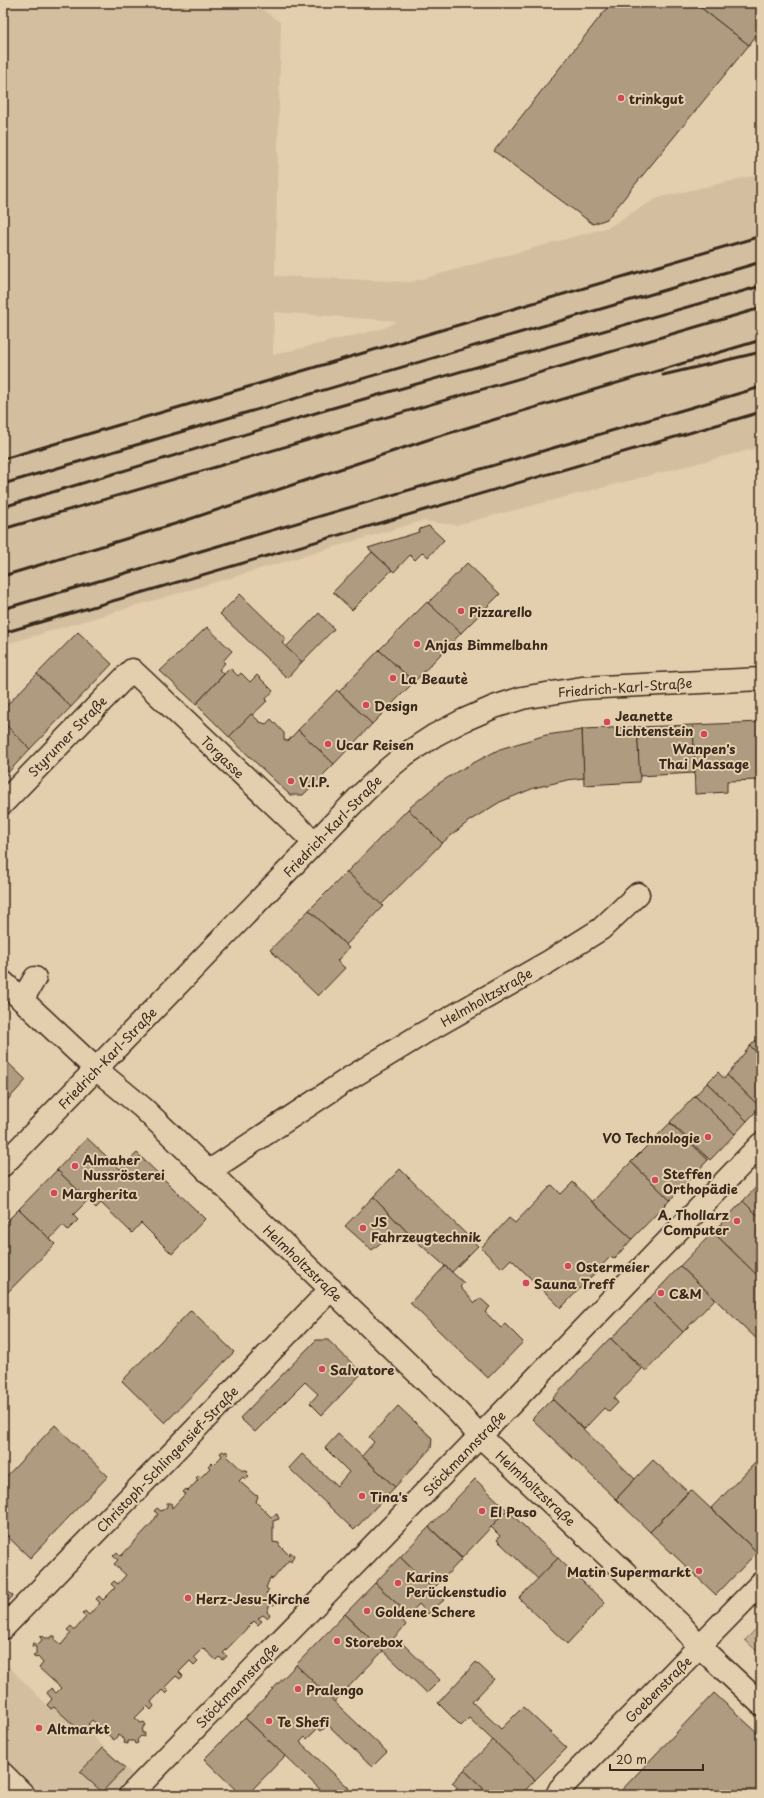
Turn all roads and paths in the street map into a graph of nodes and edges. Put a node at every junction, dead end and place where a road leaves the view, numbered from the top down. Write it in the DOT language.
graph roads {
  1 [pos="132,670"];
  2 [pos="761,679"];
  3 [pos="3,802"];
  4 [pos="315,843"];
  5 [pos="638,894"];
  6 [pos="35,978"];
  7 [pos="3,982"];
  8 [pos="22,1000"];
  9 [pos="96,1069"];
  10 [pos="761,1144"];
  11 [pos="3,1165"];
  12 [pos="208,1172"];
  13 [pos="331,1289"];
  14 [pos="480,1436"];
  15 [pos="761,1583"];
  16 [pos="3,1628"];
  17 [pos="700,1647"];
  18 [pos="761,1704"];
  19 [pos="3,1774"];
  20 [pos="24,1795"];
  21 [pos="130,1795"];
  22 [pos="557,1795"];
  1 -- 3 [label="street, Styrumer Straße"];
  1 -- 4 [label="street, Torgasse"];
  2 -- 4 [label="street, Friedrich-Karl-Straße"];
  4 -- 9 [label="street, Friedrich-Karl-Straße"];
  5 -- 12 [label="street, Helmholtzstraße"];
  6 -- 8 [label="street"];
  7 -- 8 [label="street, Helmholtzstraße"];
  8 -- 9 [label="street, Helmholtzstraße"];
  9 -- 11 [label="street, Friedrich-Karl-Straße"];
  9 -- 12 [label="street, Helmholtzstraße"];
  10 -- 14 [label="street, Stöckmannstraße"];
  12 -- 13 [label="street, Helmholtzstraße"];
  13 -- 14 [label="street, Helmholtzstraße"];
  13 -- 16 [label="street, Christoph-Schlingensief-Straße"];
  14 -- 17 [label="street, Helmholtzstraße"];
  14 -- 21 [label="street, Stöckmannstraße"];
  15 -- 17 [label="street, Goebenstraße"];
  17 -- 18 [label="street, Helmholtzstraße"];
  17 -- 22 [label="street, Goebenstraße"];
  19 -- 20 [label="street"];
}
